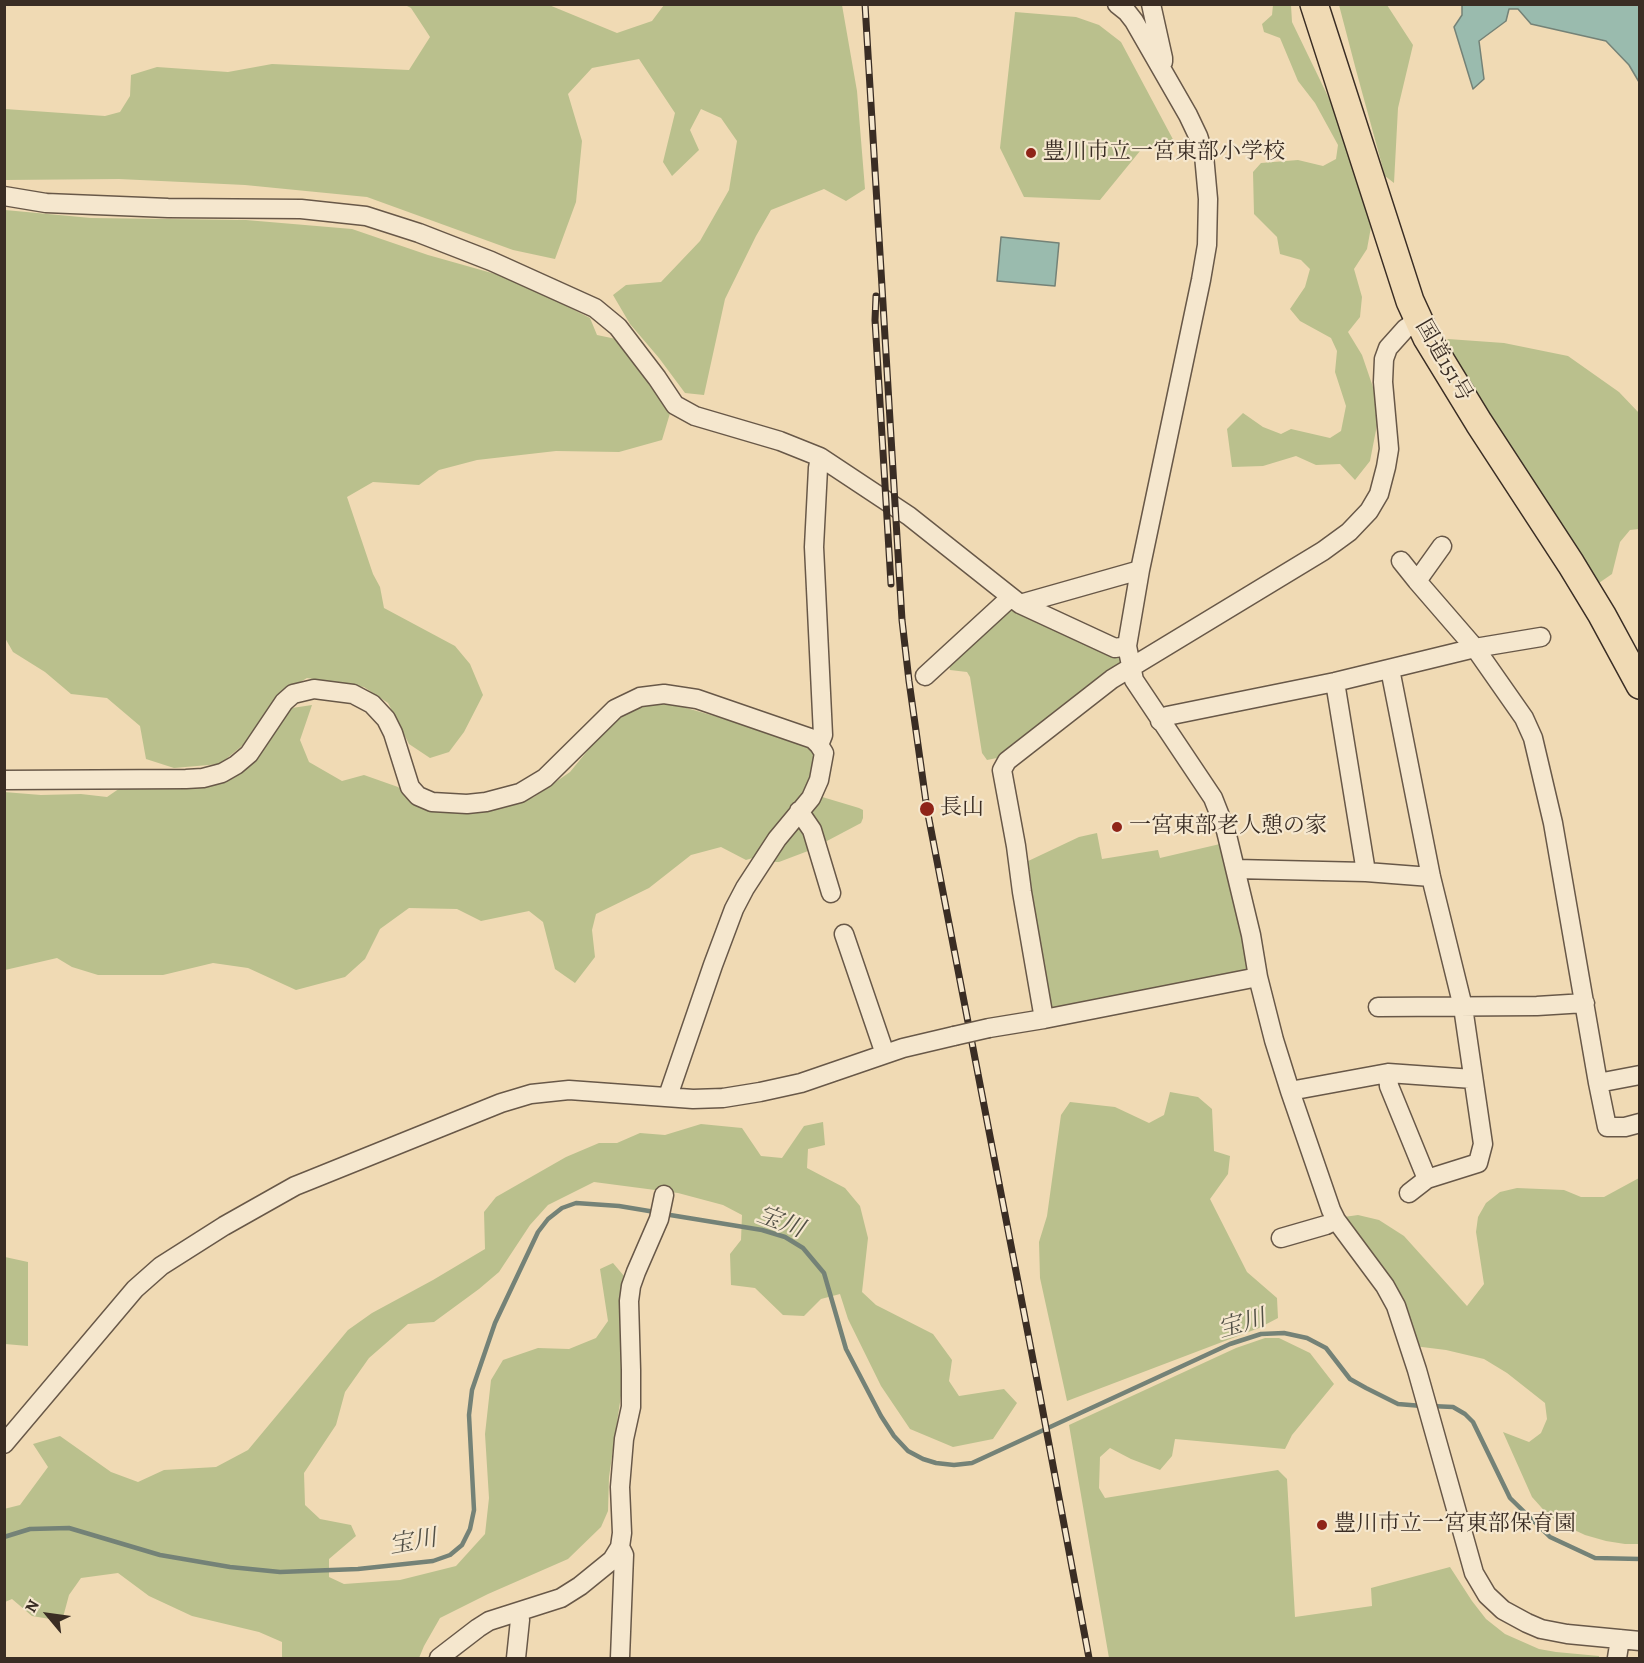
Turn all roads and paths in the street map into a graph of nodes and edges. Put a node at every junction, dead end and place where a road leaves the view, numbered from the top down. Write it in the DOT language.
graph roads {
  1 [pos="1117,4"];
  2 [pos="1151,4"];
  3 [pos="1314,4"];
  4 [pos="1162,69"];
  5 [pos="4,196"];
  6 [pos="1418,320"];
  7 [pos="820,457"];
  8 [pos="1442,546"];
  9 [pos="1401,561"];
  10 [pos="1140,570"];
  11 [pos="1417,581"];
  12 [pos="1016,601"];
  13 [pos="1541,637"];
  14 [pos="1127,646"];
  15 [pos="1475,648"];
  16 [pos="1131,668"];
  17 [pos="1390,669"];
  18 [pos="925,676"];
  19 [pos="1335,682"];
  20 [pos="1640,685"];
  21 [pos="1160,721"];
  22 [pos="819,745"];
  23 [pos="4,780"];
  24 [pos="799,811"];
  25 [pos="1236,869"];
  26 [pos="1366,872"];
  27 [pos="1431,877"];
  28 [pos="831,893"];
  29 [pos="844,933"];
  30 [pos="1258,977"];
  31 [pos="1585,1003"];
  32 [pos="1463,1006"];
  33 [pos="1378,1007"];
  34 [pos="1044,1019"];
  35 [pos="885,1054"];
  36 [pos="1388,1073"];
  37 [pos="1640,1075"];
  38 [pos="1473,1079"];
  39 [pos="1598,1083"];
  40 [pos="1290,1091"];
  41 [pos="668,1096"];
  42 [pos="1640,1123"];
  43 [pos="1426,1179"];
  44 [pos="1409,1193"];
  45 [pos="664,1195"];
  46 [pos="1336,1220"];
  47 [pos="1281,1238"];
  48 [pos="4,1444"];
  49 [pos="620,1547"];
  50 [pos="518,1612"];
  51 [pos="1620,1639"];
  52 [pos="1640,1641"];
  53 [pos="439,1659"];
  54 [pos="516,1659"];
  55 [pos="620,1659"];
  56 [pos="1617,1659"];
  1 -- 4 [label="street"];
  2 -- 4 [label="street"];
  3 -- 6 [label="highway, 国道151号"];
  4 -- 10 [label="street"];
  5 -- 7 [label="street"];
  6 -- 16 [label="street"];
  6 -- 20 [label="highway, 国道151号"];
  7 -- 12 [label="street"];
  7 -- 22 [label="street"];
  8 -- 11 [label="street"];
  9 -- 11 [label="street"];
  10 -- 12 [label="street"];
  10 -- 14 [label="street"];
  11 -- 15 [label="street"];
  12 -- 14 [label="street"];
  12 -- 18 [label="street"];
  13 -- 15 [label="street"];
  14 -- 16 [label="street"];
  15 -- 17 [label="street"];
  15 -- 31 [label="street"];
  16 -- 21 [label="street"];
  16 -- 34 [label="street"];
  17 -- 19 [label="street"];
  17 -- 27 [label="street"];
  19 -- 21 [label="street"];
  19 -- 26 [label="street"];
  21 -- 25 [label="street"];
  22 -- 23 [label="street"];
  22 -- 24 [label="street"];
  24 -- 28 [label="street"];
  24 -- 41 [label="street"];
  25 -- 26 [label="street"];
  25 -- 30 [label="street"];
  26 -- 27 [label="street"];
  27 -- 32 [label="street"];
  29 -- 35 [label="street"];
  30 -- 34 [label="street"];
  30 -- 40 [label="street"];
  31 -- 32 [label="street"];
  31 -- 39 [label="street"];
  32 -- 33 [label="street"];
  32 -- 38 [label="street"];
  34 -- 35 [label="street, bridge"];
  35 -- 41 [label="street"];
  36 -- 38 [label="street"];
  36 -- 40 [label="street"];
  36 -- 43 [label="street"];
  37 -- 39 [label="street"];
  38 -- 43 [label="street"];
  39 -- 42 [label="street"];
  40 -- 46 [label="street"];
  41 -- 48 [label="street"];
  43 -- 44 [label="street"];
  45 -- 49 [label="street"];
  46 -- 47 [label="street"];
  46 -- 51 [label="street"];
  49 -- 50 [label="street"];
  49 -- 55 [label="street"];
  50 -- 53 [label="street"];
  50 -- 54 [label="street"];
  51 -- 52 [label="street"];
  51 -- 56 [label="street"];
}
